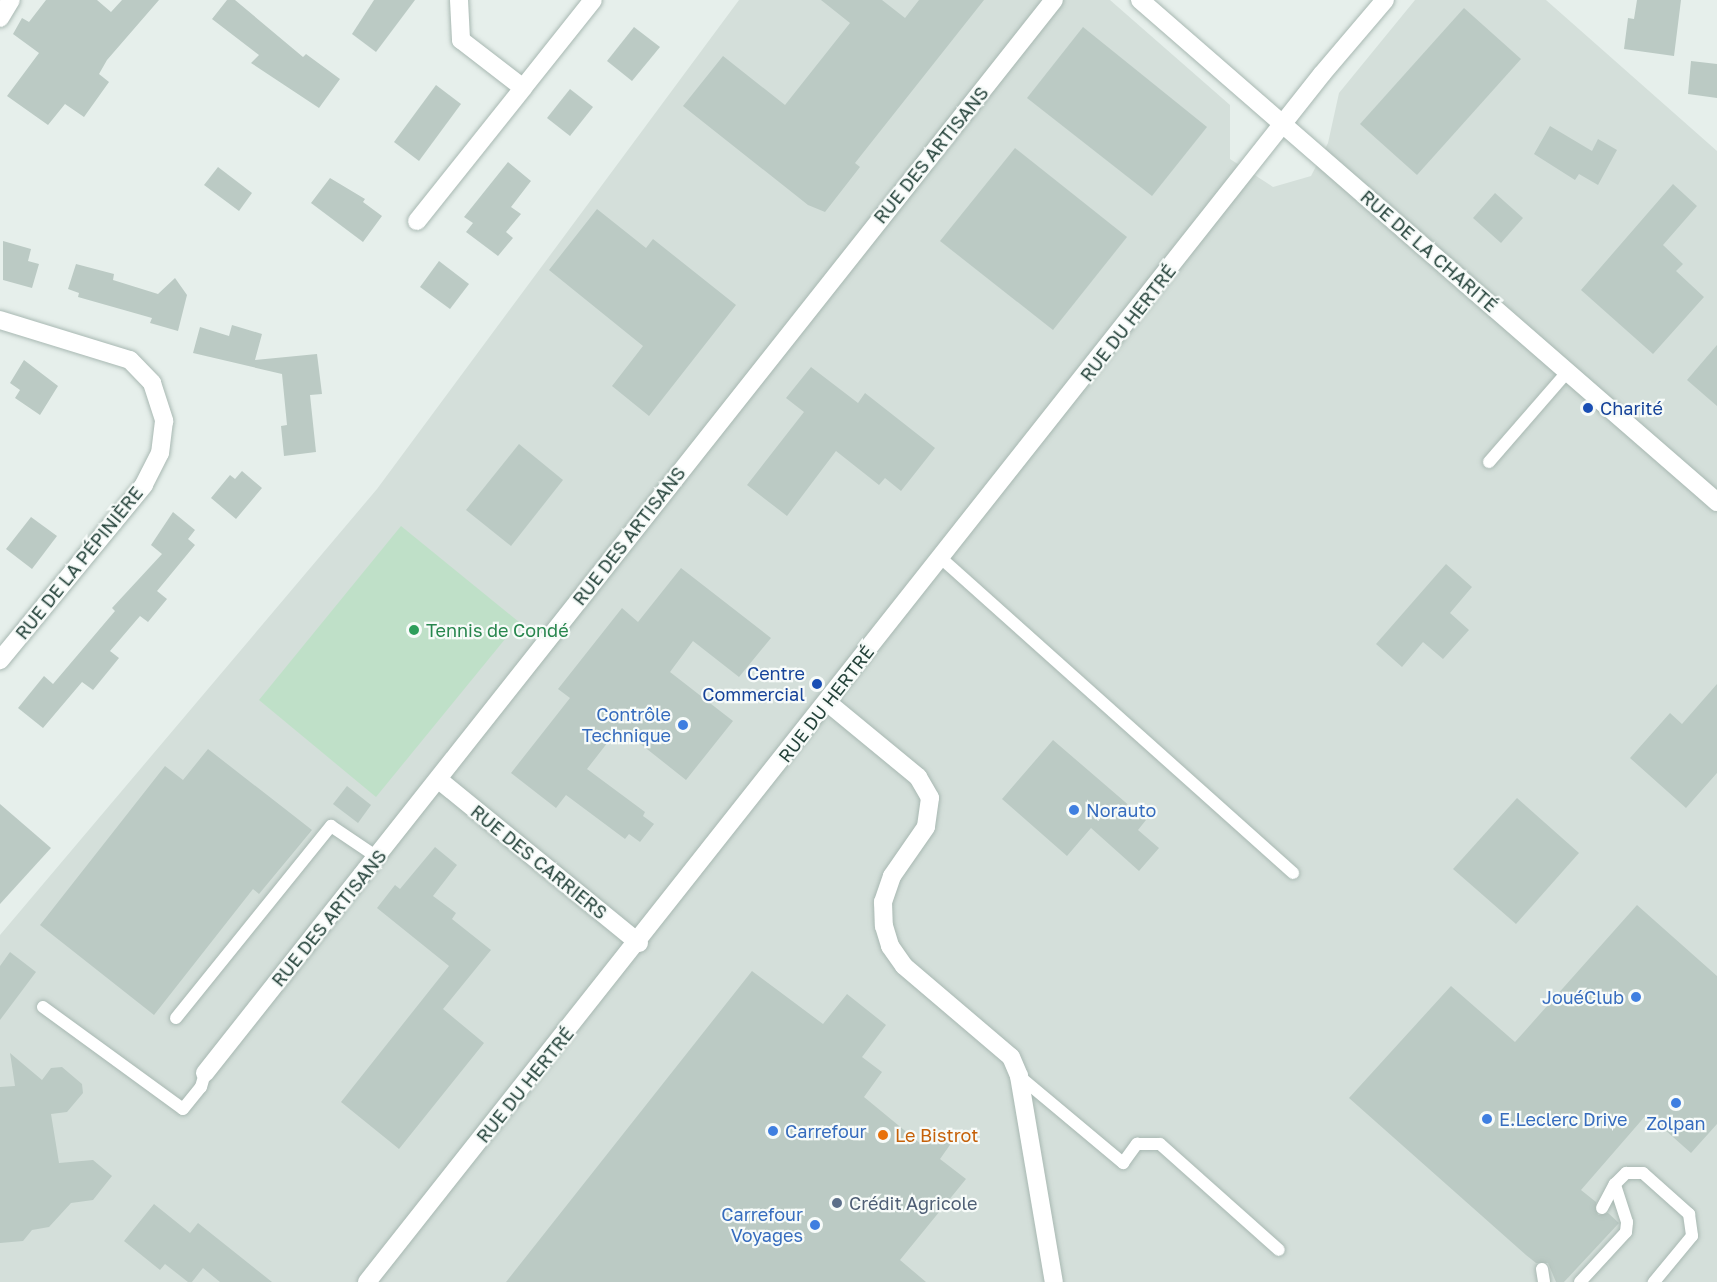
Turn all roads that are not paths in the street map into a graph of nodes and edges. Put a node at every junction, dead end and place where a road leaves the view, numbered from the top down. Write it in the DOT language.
graph roads {
  1 [pos="459,0"];
  2 [pos="593,0"];
  3 [pos="1054,0"];
  4 [pos="1140,0"];
  5 [pos="1385,0"];
  6 [pos="523,88"];
  7 [pos="1283,124"];
  8 [pos="417,221"];
  9 [pos="0,320"];
  10 [pos="1568,371"];
  11 [pos="1489,462"];
  12 [pos="1717,502"];
  13 [pos="942,559"];
  14 [pos="0,660"];
  15 [pos="827,702"];
  16 [pos="439,780"];
  17 [pos="377,857"];
  18 [pos="1293,873"];
  19 [pos="639,943"];
  20 [pos="43,1007"];
  21 [pos="176,1018"];
  22 [pos="205,1073"];
  23 [pos="1019,1076"];
  24 [pos="1615,1184"];
  25 [pos="1602,1208"];
  26 [pos="1279,1250"];
  27 [pos="1542,1269"];
  28 [pos="367,1282"];
  29 [pos="1054,1282"];
  30 [pos="1544,1282"];
  31 [pos="1580,1282"];
  32 [pos="1654,1282"];
  1 -- 6 [label="street"];
  2 -- 6 [label="street"];
  3 -- 16 [label="street, RUE DES ARTISANS"];
  4 -- 7 [label="street, RUE DE LA CHARITÉ"];
  5 -- 7 [label="street, RUE DU HERTRÉ"];
  6 -- 8 [label="street"];
  7 -- 10 [label="street, RUE DE LA CHARITÉ"];
  7 -- 13 [label="street, RUE DU HERTRÉ"];
  9 -- 14 [label="street, RUE DE LA PÉPINIÈRE"];
  10 -- 11 [label="lane"];
  10 -- 12 [label="street, RUE DE LA CHARITÉ"];
  13 -- 15 [label="street, RUE DU HERTRÉ"];
  13 -- 18 [label="lane"];
  15 -- 19 [label="street, RUE DU HERTRÉ"];
  15 -- 23 [label="street"];
  16 -- 17 [label="street, RUE DES ARTISANS"];
  16 -- 19 [label="street, RUE DES CARRIERS"];
  17 -- 21 [label="lane"];
  17 -- 22 [label="street, RUE DES ARTISANS"];
  19 -- 28 [label="street, RUE DU HERTRÉ"];
  20 -- 22 [label="lane"];
  23 -- 26 [label="lane"];
  23 -- 29 [label="street"];
  24 -- 25 [label="lane"];
  24 -- 31 [label="lane"];
  24 -- 32 [label="lane"];
  27 -- 30 [label="lane"];
}
